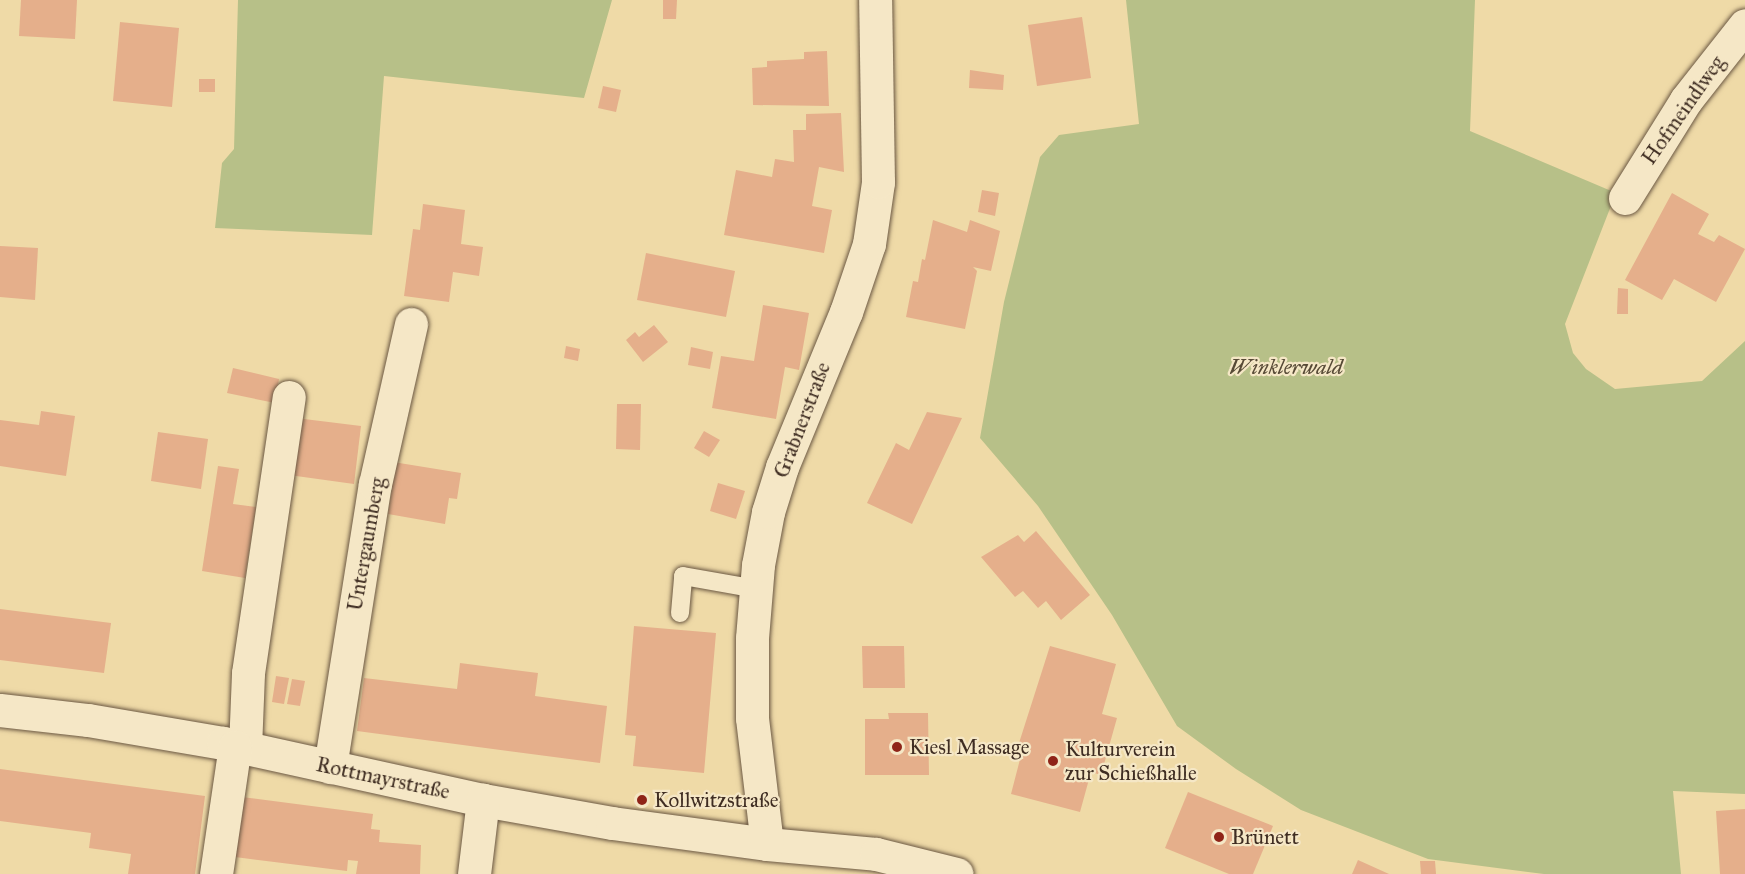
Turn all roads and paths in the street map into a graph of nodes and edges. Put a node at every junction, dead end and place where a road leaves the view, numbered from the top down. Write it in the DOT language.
graph roads {
  1 [pos="875,0"];
  2 [pos="1745,25"];
  3 [pos="1625,198"];
  4 [pos="411,324"];
  5 [pos="289,397"];
  6 [pos="756,589"];
  7 [pos="680,613"];
  8 [pos="0,710"];
  9 [pos="240,747"];
  10 [pos="330,767"];
  11 [pos="483,800"];
  12 [pos="767,844"];
  13 [pos="826,862"];
  14 [pos="216,874"];
  15 [pos="474,874"];
  16 [pos="957,874"];
  1 -- 6 [label="street, Grabnerstraße"];
  2 -- 3 [label="street, Hofmeindlweg"];
  4 -- 10 [label="street, Untergaumberg"];
  5 -- 9 [label="street"];
  6 -- 7 [label="lane"];
  6 -- 12 [label="street, Grabnerstraße"];
  8 -- 9 [label="street, Rottmayrstraße"];
  9 -- 10 [label="street, Rottmayrstraße"];
  9 -- 14 [label="street"];
  10 -- 11 [label="street, Rottmayrstraße"];
  11 -- 12 [label="street, Rottmayrstraße"];
  11 -- 15 [label="street"];
  12 -- 13 [label="street, Rottmayrstraße"];
  13 -- 16 [label="street, Rottmayrstraße"];
}
